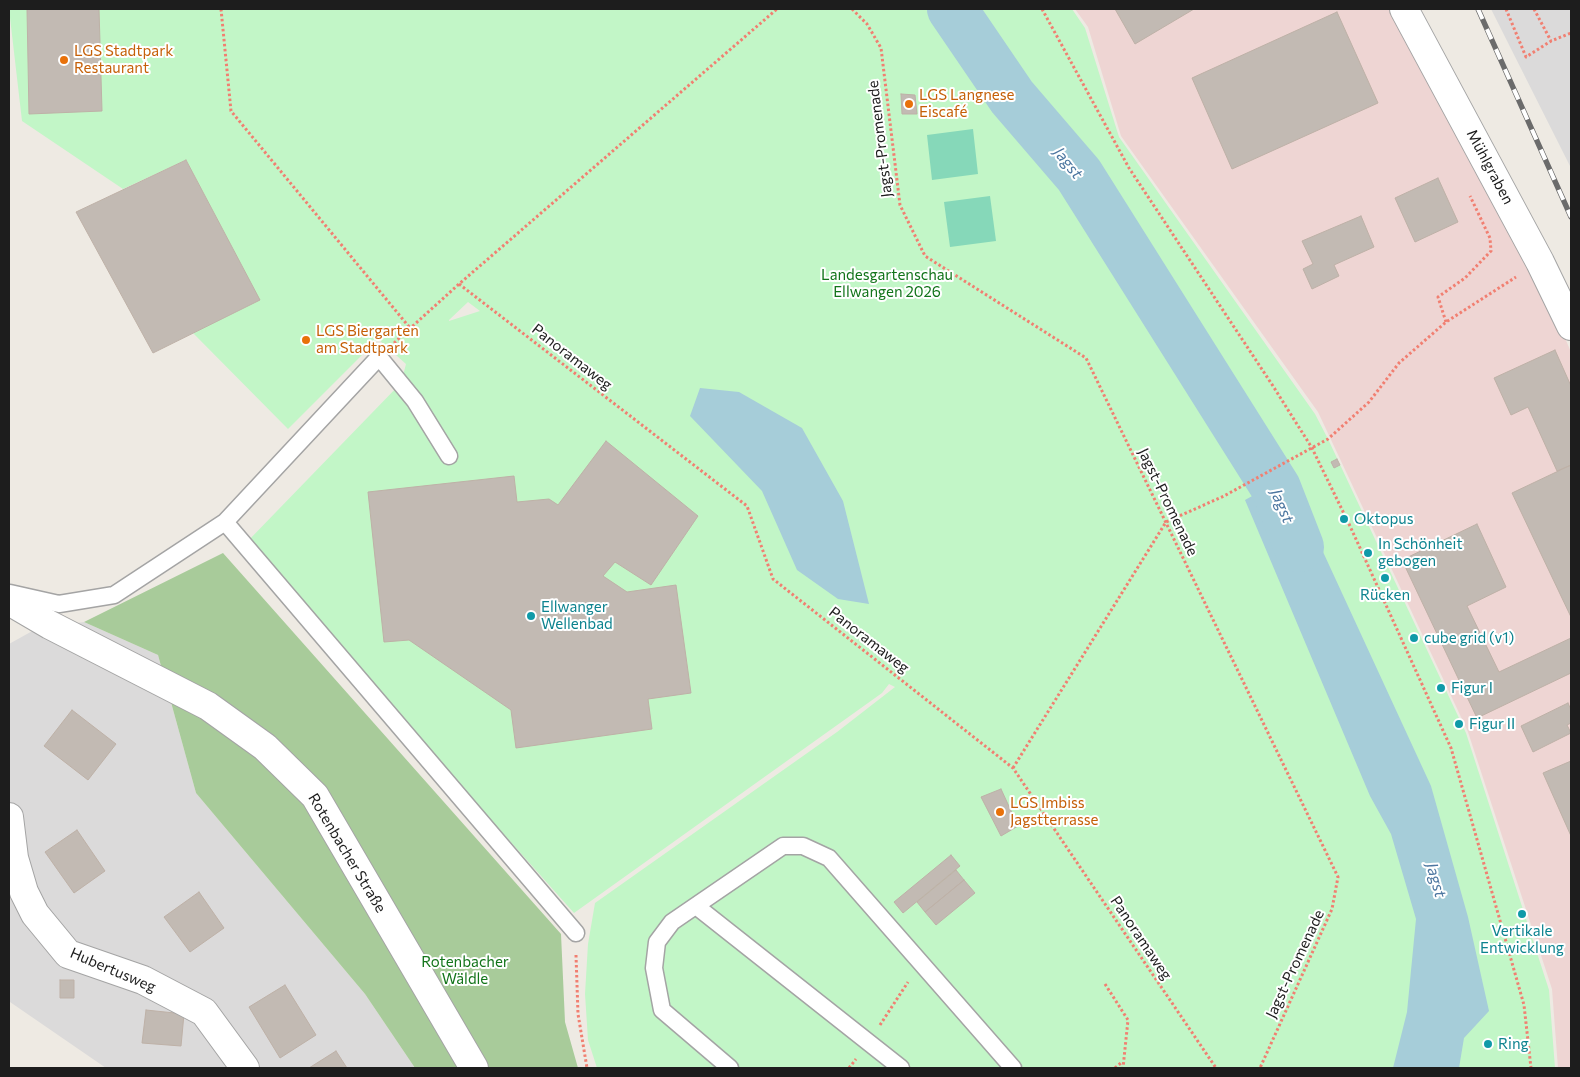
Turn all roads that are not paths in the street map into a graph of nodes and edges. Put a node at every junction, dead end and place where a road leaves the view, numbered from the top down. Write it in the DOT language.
graph roads {
  1 [pos="1404,9"];
  2 [pos="1571,326"];
  3 [pos="449,456"];
  4 [pos="225,522"];
  5 [pos="9,593"];
  6 [pos="9,601"];
  7 [pos="9,817"];
  8 [pos="696,906"];
  9 [pos="576,933"];
  10 [pos="245,1068"];
  11 [pos="474,1068"];
  12 [pos="730,1068"];
  13 [pos="901,1068"];
  14 [pos="1012,1068"];
  1 -- 2 [label="street, Mühlgraben"];
  3 -- 4 [label="lane"];
  4 -- 5 [label="lane"];
  4 -- 9 [label="lane"];
  6 -- 11 [label="street, Rotenbacher Straße"];
  7 -- 10 [label="street, Hubertusweg"];
  8 -- 12 [label="lane"];
  8 -- 13 [label="lane"];
  8 -- 14 [label="lane"];
}
